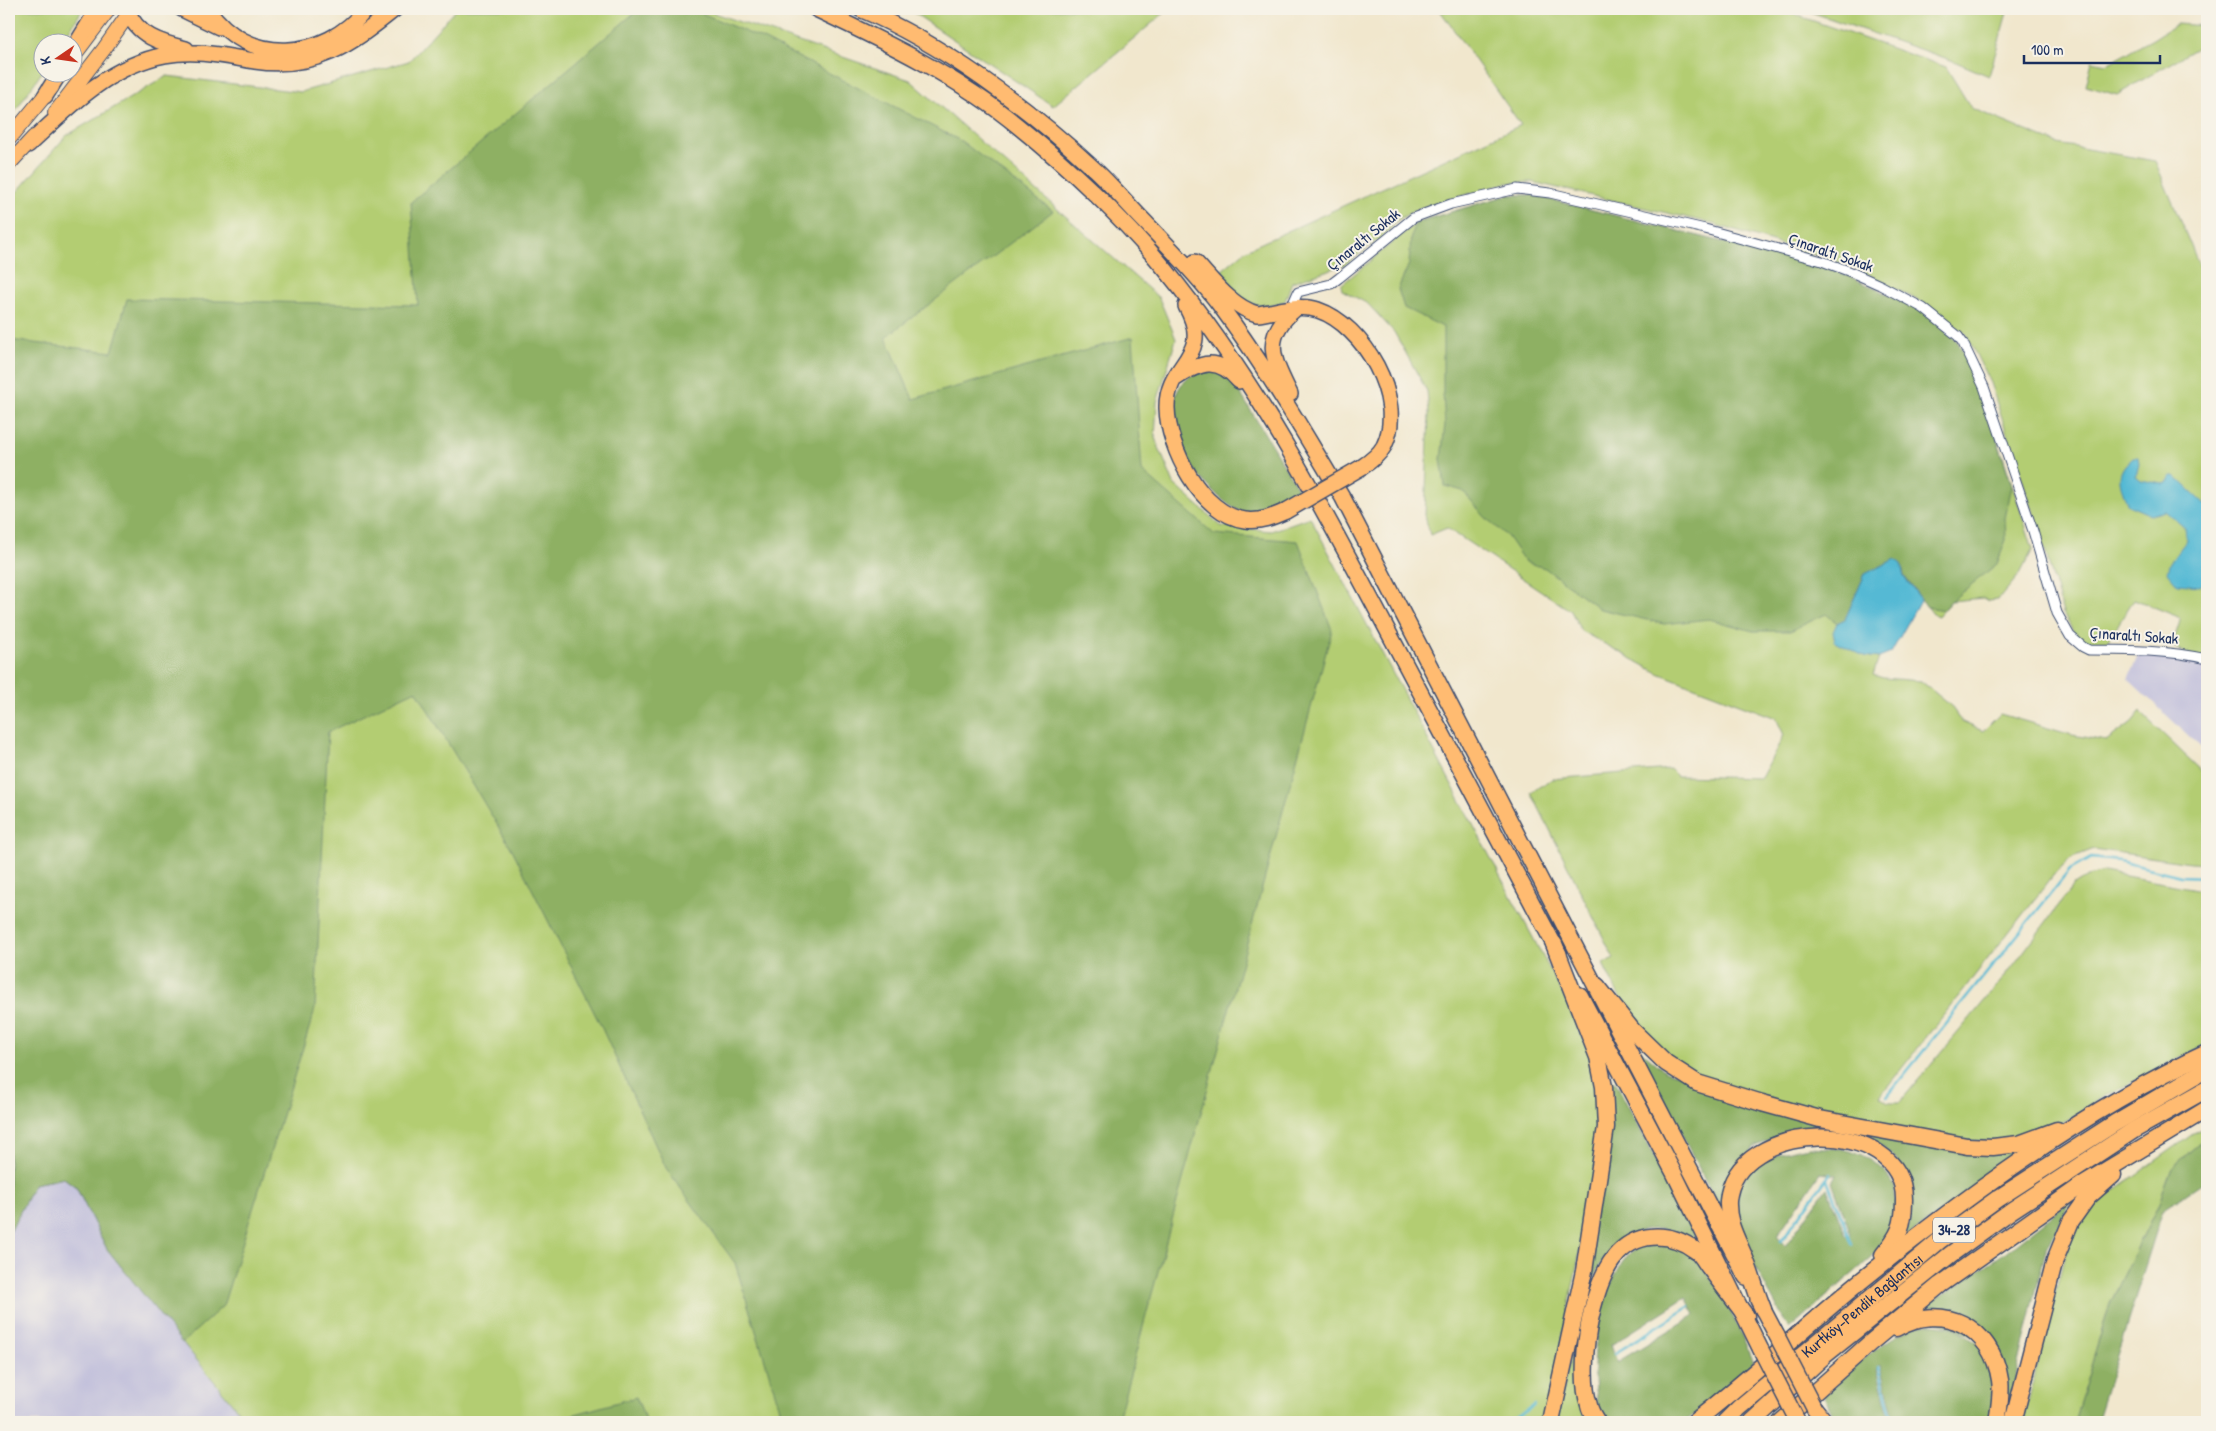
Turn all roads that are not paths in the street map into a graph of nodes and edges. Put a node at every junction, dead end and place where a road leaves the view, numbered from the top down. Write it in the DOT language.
graph roads {
  1 [pos="98,9"];
  2 [pos="109,9"];
  3 [pos="182,9"];
  4 [pos="208,9"];
  5 [pos="366,9"];
  6 [pos="395,9"];
  7 [pos="816,9"];
  8 [pos="860,9"];
  9 [pos="129,10"];
  10 [pos="225,30"];
  11 [pos="82,35"];
  12 [pos="82,45"];
  13 [pos="196,51"];
  14 [pos="54,82"];
  15 [pos="45,96"];
  16 [pos="9,139"];
  17 [pos="28,145"];
  18 [pos="9,164"];
  19 [pos="1095,170"];
  20 [pos="1164,268"];
  21 [pos="1295,309"];
  22 [pos="1173,380"];
  23 [pos="1283,438"];
  24 [pos="1343,498"];
  25 [pos="2207,659"];
  26 [pos="1554,944"];
  27 [pos="1597,986"];
  28 [pos="2207,1053"];
  29 [pos="2207,1069"];
  30 [pos="2207,1088"];
  31 [pos="2207,1109"];
  32 [pos="2100,1111"];
  33 [pos="2161,1137"];
  34 [pos="1866,1276"];
  35 [pos="1763,1310"];
  36 [pos="1746,1316"];
  37 [pos="1870,1342"];
  38 [pos="1717,1405"];
  39 [pos="1820,1418"];
  40 [pos="1551,1422"];
  41 [pos="1597,1422"];
  42 [pos="1694,1422"];
  43 [pos="1700,1422"];
  44 [pos="1725,1422"];
  45 [pos="1752,1422"];
  46 [pos="1781,1422"];
  47 [pos="1798,1422"];
  48 [pos="1997,1422"];
  49 [pos="2013,1422"];
  1 -- 11 [label="highway"];
  2 -- 12 [label="main road"];
  3 -- 10 [label="highway"];
  4 -- 10 [label="highway"];
  5 -- 10 [label="highway"];
  6 -- 13 [label="highway"];
  7 -- 20 [label="highway"];
  8 -- 19 [label="highway"];
  9 -- 13 [label="highway"];
  9 -- 17 [label="main road"];
  13 -- 17 [label="highway"];
  14 -- 15 [label="highway"];
  15 -- 16 [label="main road"];
  17 -- 18 [label="main road"];
  19 -- 21 [label="highway"];
  19 -- 24 [label="highway"];
  20 -- 22 [label="highway"];
  20 -- 23 [label="highway"];
  21 -- 22 [label="highway, bridge"];
  21 -- 24 [label="highway"];
  21 -- 25 [label="street, Çınaraltı Sokak"];
  22 -- 23 [label="highway"];
  23 -- 26 [label="highway"];
  24 -- 27 [label="highway"];
  26 -- 36 [label="highway"];
  26 -- 40 [label="highway"];
  27 -- 32 [label="highway"];
  27 -- 35 [label="highway"];
  28 -- 32 [label="highway"];
  29 -- 44 [label="highway, Kurtköy-Pendik Bağlantısı / 34-28"];
  30 -- 45 [label="highway, Kurtköy-Pendik Bağlantısı / 34-28"];
  31 -- 33 [label="highway"];
  32 -- 34 [label="highway"];
  33 -- 37 [label="highway"];
  33 -- 49 [label="highway"];
  34 -- 35 [label="highway"];
  34 -- 38 [label="highway"];
  35 -- 39 [label="highway, bridge"];
  36 -- 41 [label="highway"];
  36 -- 47 [label="highway, bridge"];
  37 -- 46 [label="highway"];
  37 -- 48 [label="highway"];
  38 -- 42 [label="highway"];
  38 -- 43 [label="highway"];
}
